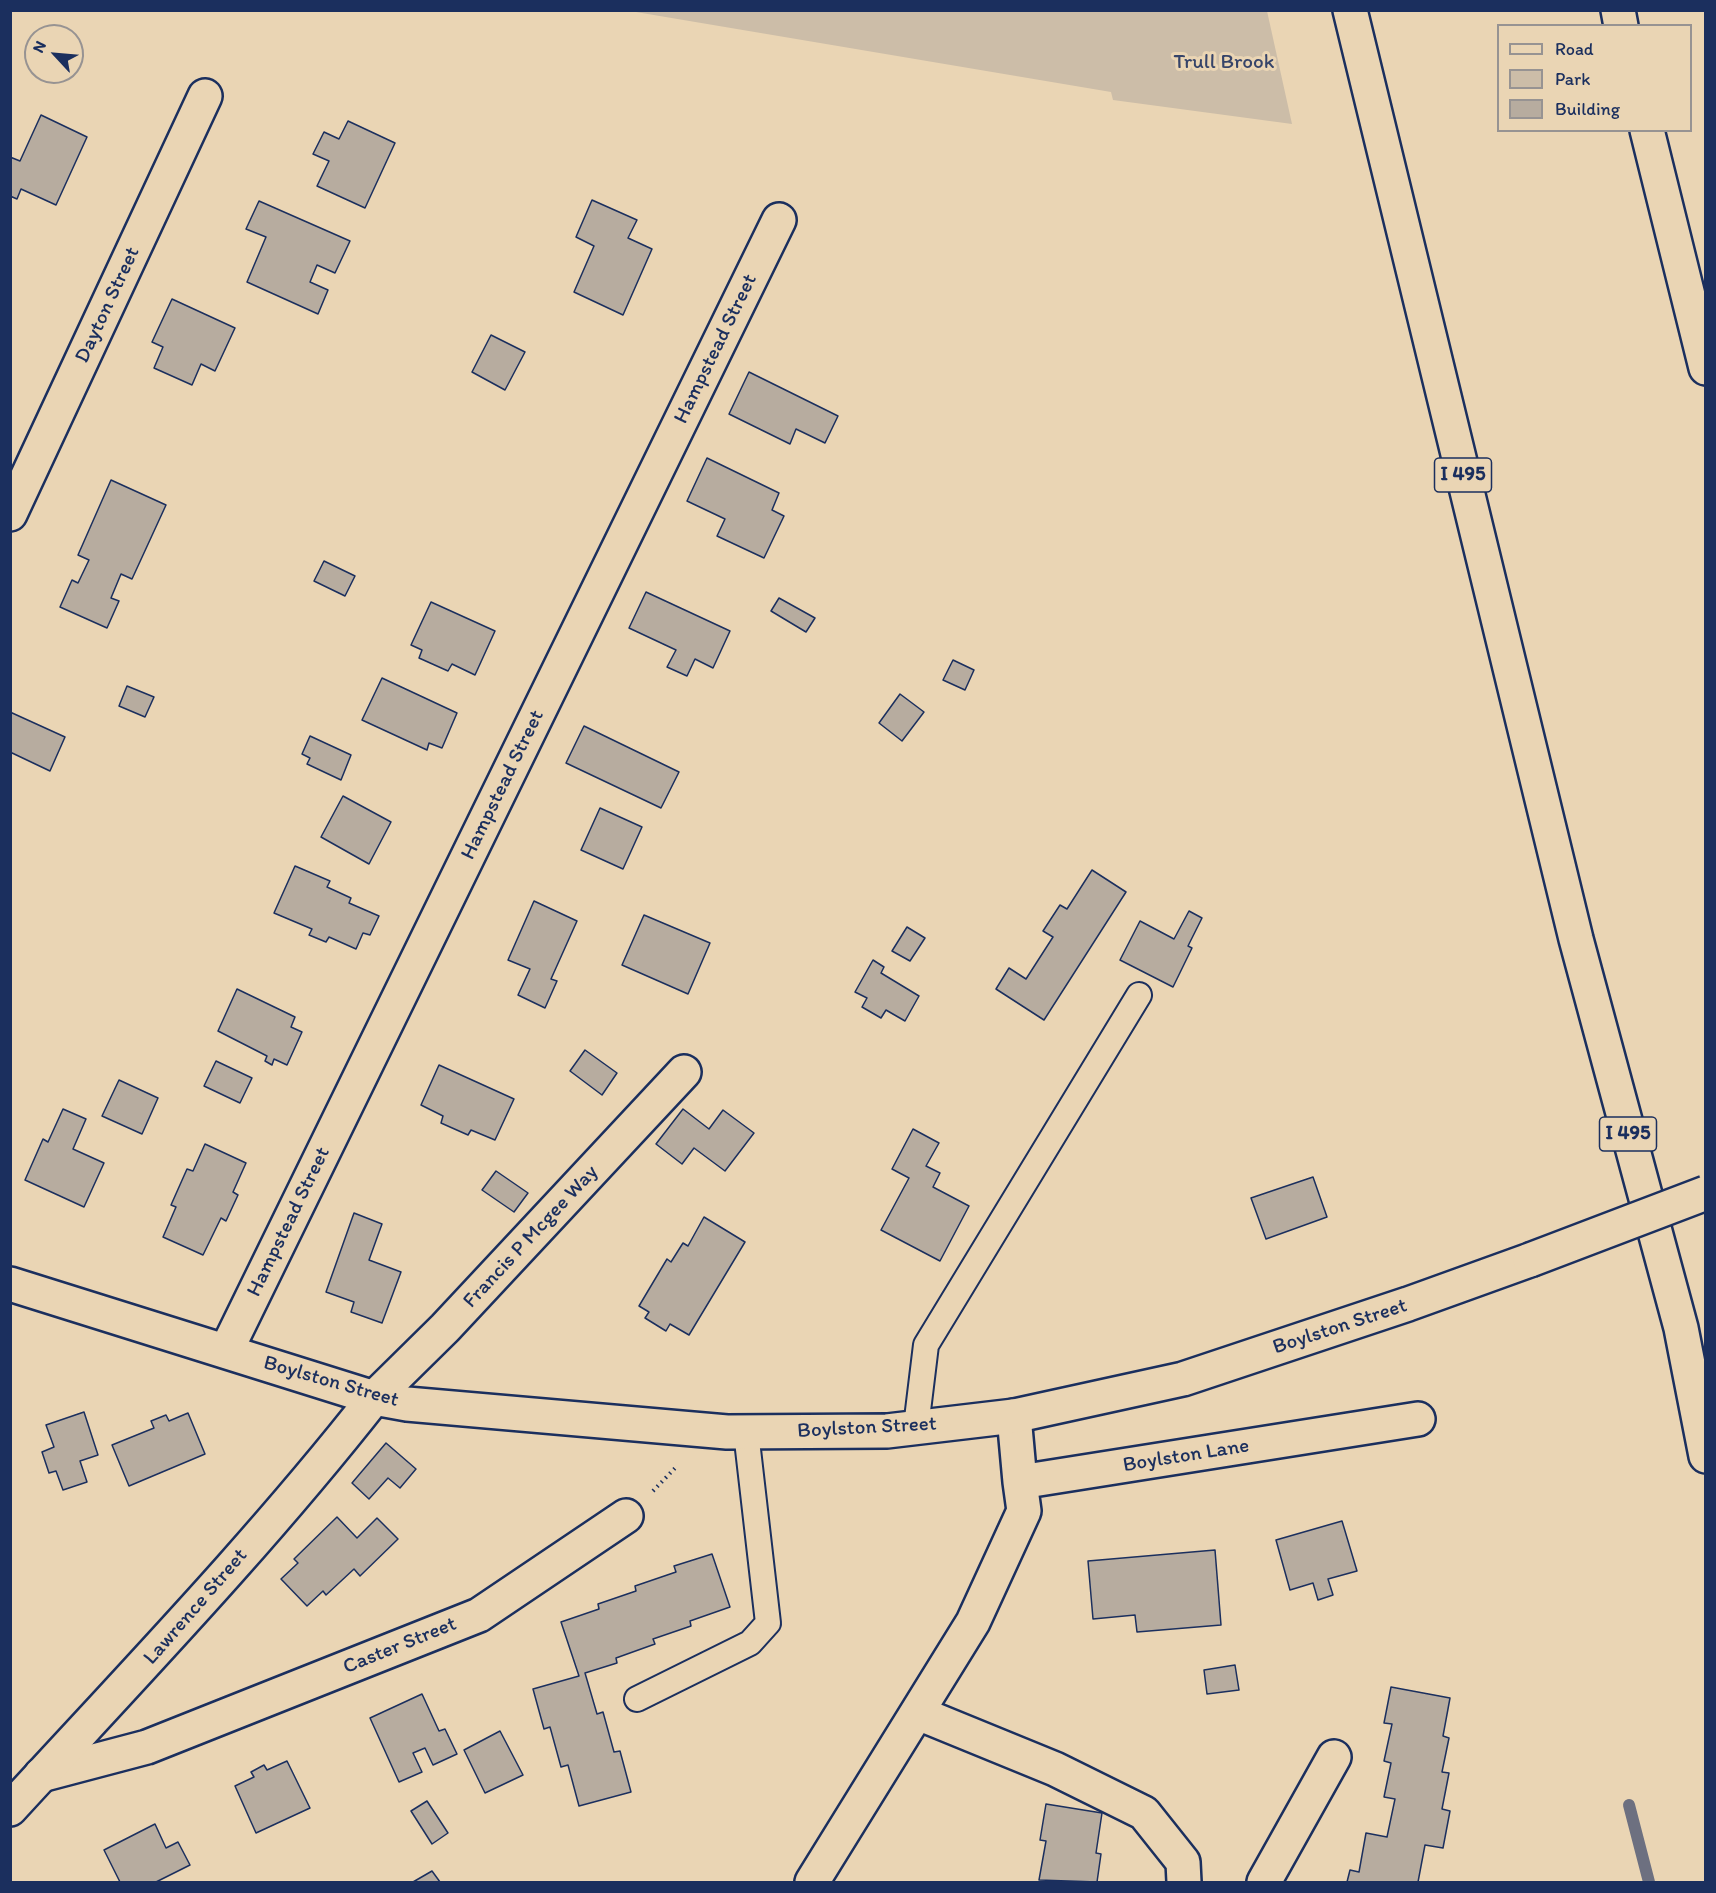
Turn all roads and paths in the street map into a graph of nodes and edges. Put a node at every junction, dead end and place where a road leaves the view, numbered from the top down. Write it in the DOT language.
graph roads {
  1 [pos="1350,10"];
  2 [pos="205,96"];
  3 [pos="1647,132"];
  4 [pos="779,220"];
  5 [pos="1706,368"];
  6 [pos="10,514"];
  7 [pos="1139,995"];
  8 [pos="684,1072"];
  9 [pos="1706,1193"];
  10 [pos="10,1284"];
  11 [pos="226,1351"];
  12 [pos="374,1398"];
  13 [pos="1014,1416"];
  14 [pos="1418,1419"];
  15 [pos="916,1427"];
  16 [pos="709,1431"];
  17 [pos="746,1432"];
  18 [pos="1706,1456"];
  19 [pos="1020,1482"];
  20 [pos="626,1516"];
  21 [pos="638,1699"];
  22 [pos="918,1713"];
  23 [pos="1334,1757"];
  24 [pos="41,1775"];
  25 [pos="10,1809"];
  26 [pos="812,1882"];
  27 [pos="1184,1882"];
  28 [pos="1264,1882"];
  1 -- 18 [label="main road, I 495"];
  2 -- 6 [label="main road, Dayton Street"];
  3 -- 5 [label="main road"];
  4 -- 11 [label="main road, Hampstead Street"];
  7 -- 15 [label="lane"];
  8 -- 12 [label="main road, Francis P Mcgee Way"];
  9 -- 13 [label="main road, Boylston Street, bridge"];
  10 -- 11 [label="main road, Boylston Street"];
  11 -- 12 [label="main road, Boylston Street"];
  12 -- 16 [label="main road, Boylston Street"];
  12 -- 24 [label="main road, Lawrence Street"];
  13 -- 15 [label="main road, Boylston Street"];
  13 -- 19 [label="main road"];
  14 -- 19 [label="main road, Boylston Lane"];
  15 -- 17 [label="main road, Boylston Street"];
  16 -- 17 [label="main road, Boylston Street"];
  16 -- 20 [label="path"];
  17 -- 21 [label="lane"];
  19 -- 22 [label="main road"];
  20 -- 24 [label="main road, Caster Street"];
  22 -- 26 [label="main road"];
  22 -- 27 [label="main road"];
  23 -- 28 [label="main road"];
  24 -- 25 [label="main road, Lawrence Street"];
}
